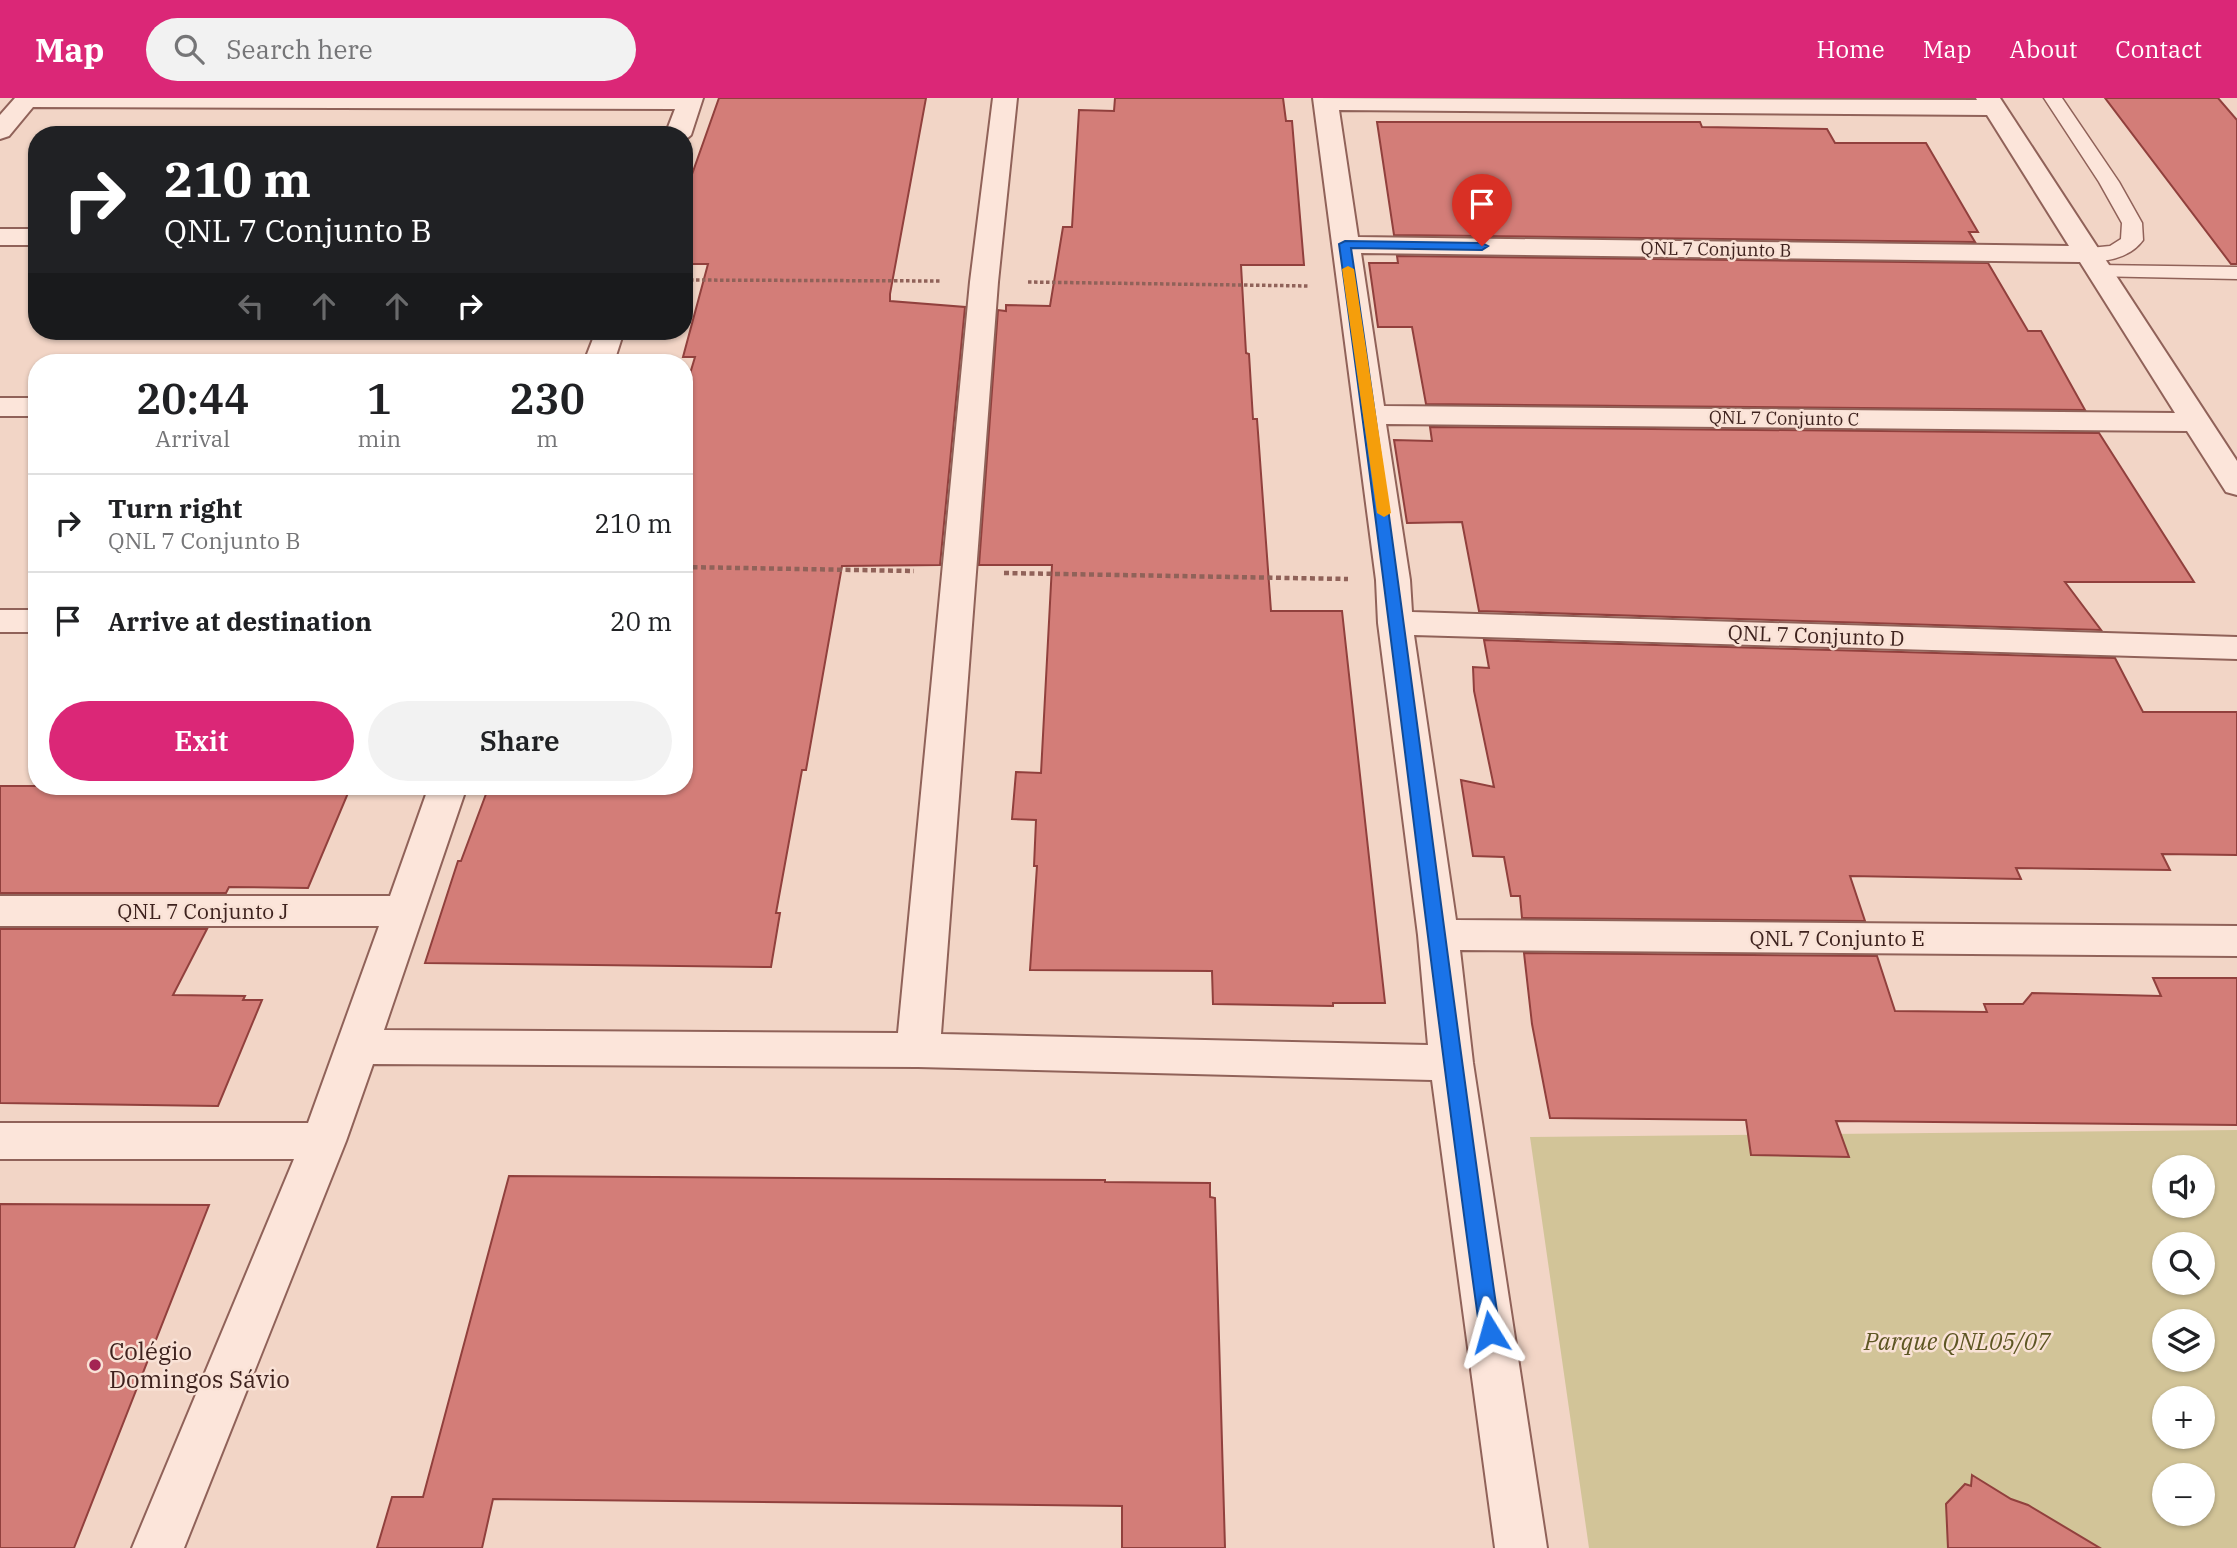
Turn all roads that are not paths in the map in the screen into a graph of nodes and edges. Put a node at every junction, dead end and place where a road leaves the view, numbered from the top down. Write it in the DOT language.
graph roads {
  1 [pos="1006,98"];
  2 [pos="2053,98"];
  3 [pos="27,99"];
  4 [pos="691,100"];
  5 [pos="1325,100"];
  6 [pos="1992,103"];
  7 [pos="681,126"];
  8 [pos="0,131"];
  9 [pos="0,237"];
  10 [pos="28,237"];
  11 [pos="1345,244"];
  12 [pos="2093,262"];
  13 [pos="2237,273"];
  14 [pos="0,407"];
  15 [pos="28,407"];
  16 [pos="1370,415"];
  17 [pos="2197,422"];
  18 [pos="2237,485"];
  19 [pos="0,621"];
  20 [pos="28,621"];
  21 [pos="1395,623"];
  22 [pos="2237,648"];
  23 [pos="445,795"];
  24 [pos="0,911"];
  25 [pos="405,911"];
  26 [pos="1438,935"];
  27 [pos="2237,941"];
  28 [pos="358,1047"];
  29 [pos="918,1050"];
  30 [pos="1451,1063"];
  31 [pos="0,1141"];
  32 [pos="324,1141"];
  33 [pos="158,1548"];
  34 [pos="1521,1548"];
  1 -- 29 [label="street"];
  2 -- 12 [label="lane"];
  3 -- 4 [label="street"];
  3 -- 8 [label="street"];
  4 -- 7 [label="street"];
  5 -- 6 [label="street"];
  5 -- 11 [label="street"];
  6 -- 12 [label="street"];
  9 -- 10 [label="street"];
  11 -- 12 [label="street, QNL 7 Conjunto B"];
  11 -- 16 [label="street"];
  12 -- 13 [label="lane"];
  12 -- 17 [label="street"];
  14 -- 15 [label="street"];
  16 -- 17 [label="street, QNL 7 Conjunto C"];
  16 -- 21 [label="street"];
  17 -- 18 [label="street"];
  19 -- 20 [label="street"];
  21 -- 22 [label="street, QNL 7 Conjunto D"];
  21 -- 26 [label="street"];
  23 -- 25 [label="street"];
  24 -- 25 [label="street, QNL 7 Conjunto J"];
  25 -- 28 [label="street"];
  26 -- 27 [label="street, QNL 7 Conjunto E"];
  26 -- 30 [label="street"];
  28 -- 29 [label="street"];
  28 -- 32 [label="street"];
  29 -- 30 [label="street"];
  30 -- 34 [label="street"];
  31 -- 32 [label="street"];
  32 -- 33 [label="street"];
}
